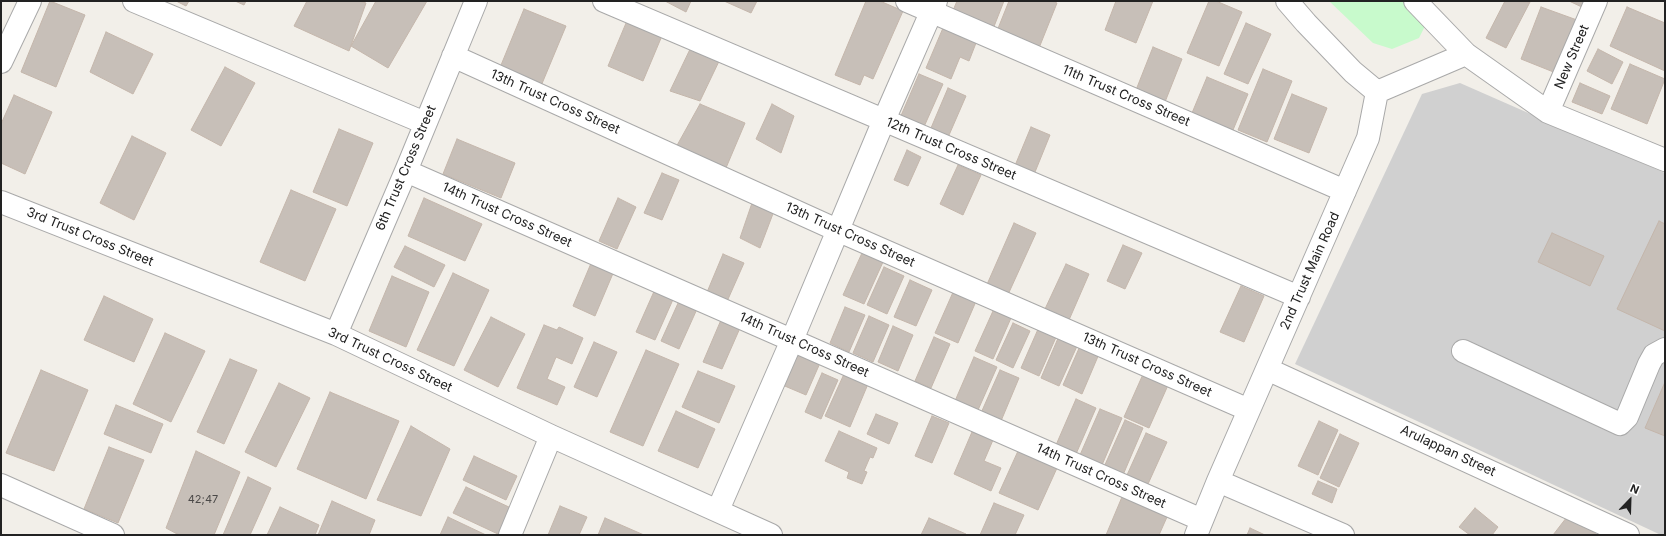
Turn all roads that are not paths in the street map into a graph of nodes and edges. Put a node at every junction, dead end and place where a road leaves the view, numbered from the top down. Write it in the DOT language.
graph roads {
  1 [pos="30,1"];
  2 [pos="134,1"];
  3 [pos="476,1"];
  4 [pos="604,1"];
  5 [pos="907,1"];
  6 [pos="1287,1"];
  7 [pos="1415,1"];
  8 [pos="1596,1"];
  9 [pos="934,6"];
  10 [pos="1466,54"];
  11 [pos="453,56"];
  12 [pos="1,62"];
  13 [pos="1377,92"];
  14 [pos="1548,112"];
  15 [pos="884,120"];
  16 [pos="425,123"];
  17 [pos="1665,160"];
  18 [pos="406,170"];
  19 [pos="1345,191"];
  20 [pos="1,202"];
  21 [pos="837,230"];
  22 [pos="1298,297"];
  23 [pos="336,334"];
  24 [pos="792,340"];
  25 [pos="1665,349"];
  26 [pos="1463,351"];
  27 [pos="1267,369"];
  28 [pos="1249,410"];
  29 [pos="551,436"];
  30 [pos="1218,481"];
  31 [pos="1,485"];
  32 [pos="718,510"];
  33 [pos="1199,528"];
  34 [pos="113,535"];
  35 [pos="510,535"];
  36 [pos="771,535"];
  37 [pos="1343,535"];
  38 [pos="1628,535"];
  1 -- 12 [label="street"];
  2 -- 16 [label="street"];
  3 -- 11 [label="street, 6th Trust Cross Street"];
  4 -- 15 [label="street, 12th Trust Cross Street"];
  5 -- 9 [label="street, 11th Trust Cross Street"];
  6 -- 13 [label="street"];
  7 -- 10 [label="street"];
  8 -- 14 [label="street, New Street"];
  9 -- 15 [label="street"];
  9 -- 19 [label="street, 11th Trust Cross Street"];
  10 -- 13 [label="street"];
  10 -- 14 [label="street"];
  11 -- 16 [label="street, 6th Trust Cross Street"];
  11 -- 21 [label="street, 13th Trust Cross Street"];
  13 -- 19 [label="street, 2nd Trust Main Road"];
  14 -- 17 [label="street"];
  15 -- 21 [label="street"];
  15 -- 22 [label="street, 12th Trust Cross Street"];
  16 -- 18 [label="street, 6th Trust Cross Street"];
  18 -- 23 [label="street, 6th Trust Cross Street"];
  18 -- 24 [label="street, 14th Trust Cross Street"];
  19 -- 22 [label="street, 2nd Trust Main Road"];
  20 -- 23 [label="street, 3rd Trust Cross Street"];
  21 -- 24 [label="street"];
  21 -- 28 [label="street, 13th Trust Cross Street"];
  22 -- 27 [label="street, 2nd Trust Main Road"];
  23 -- 29 [label="street, 3rd Trust Cross Street"];
  24 -- 32 [label="street"];
  24 -- 33 [label="street, 14th Trust Cross Street"];
  25 -- 26 [label="street"];
  27 -- 28 [label="street, 2nd Trust Main Road"];
  27 -- 38 [label="street, Arulappan Street"];
  28 -- 30 [label="street, 2nd Trust Main Road"];
  29 -- 32 [label="street, 3rd Trust Cross Street"];
  29 -- 35 [label="street"];
  30 -- 33 [label="street, 2nd Trust Main Road"];
  30 -- 37 [label="street"];
  31 -- 34 [label="street"];
  32 -- 36 [label="street, 3rd Trust Cross Street"];
}
